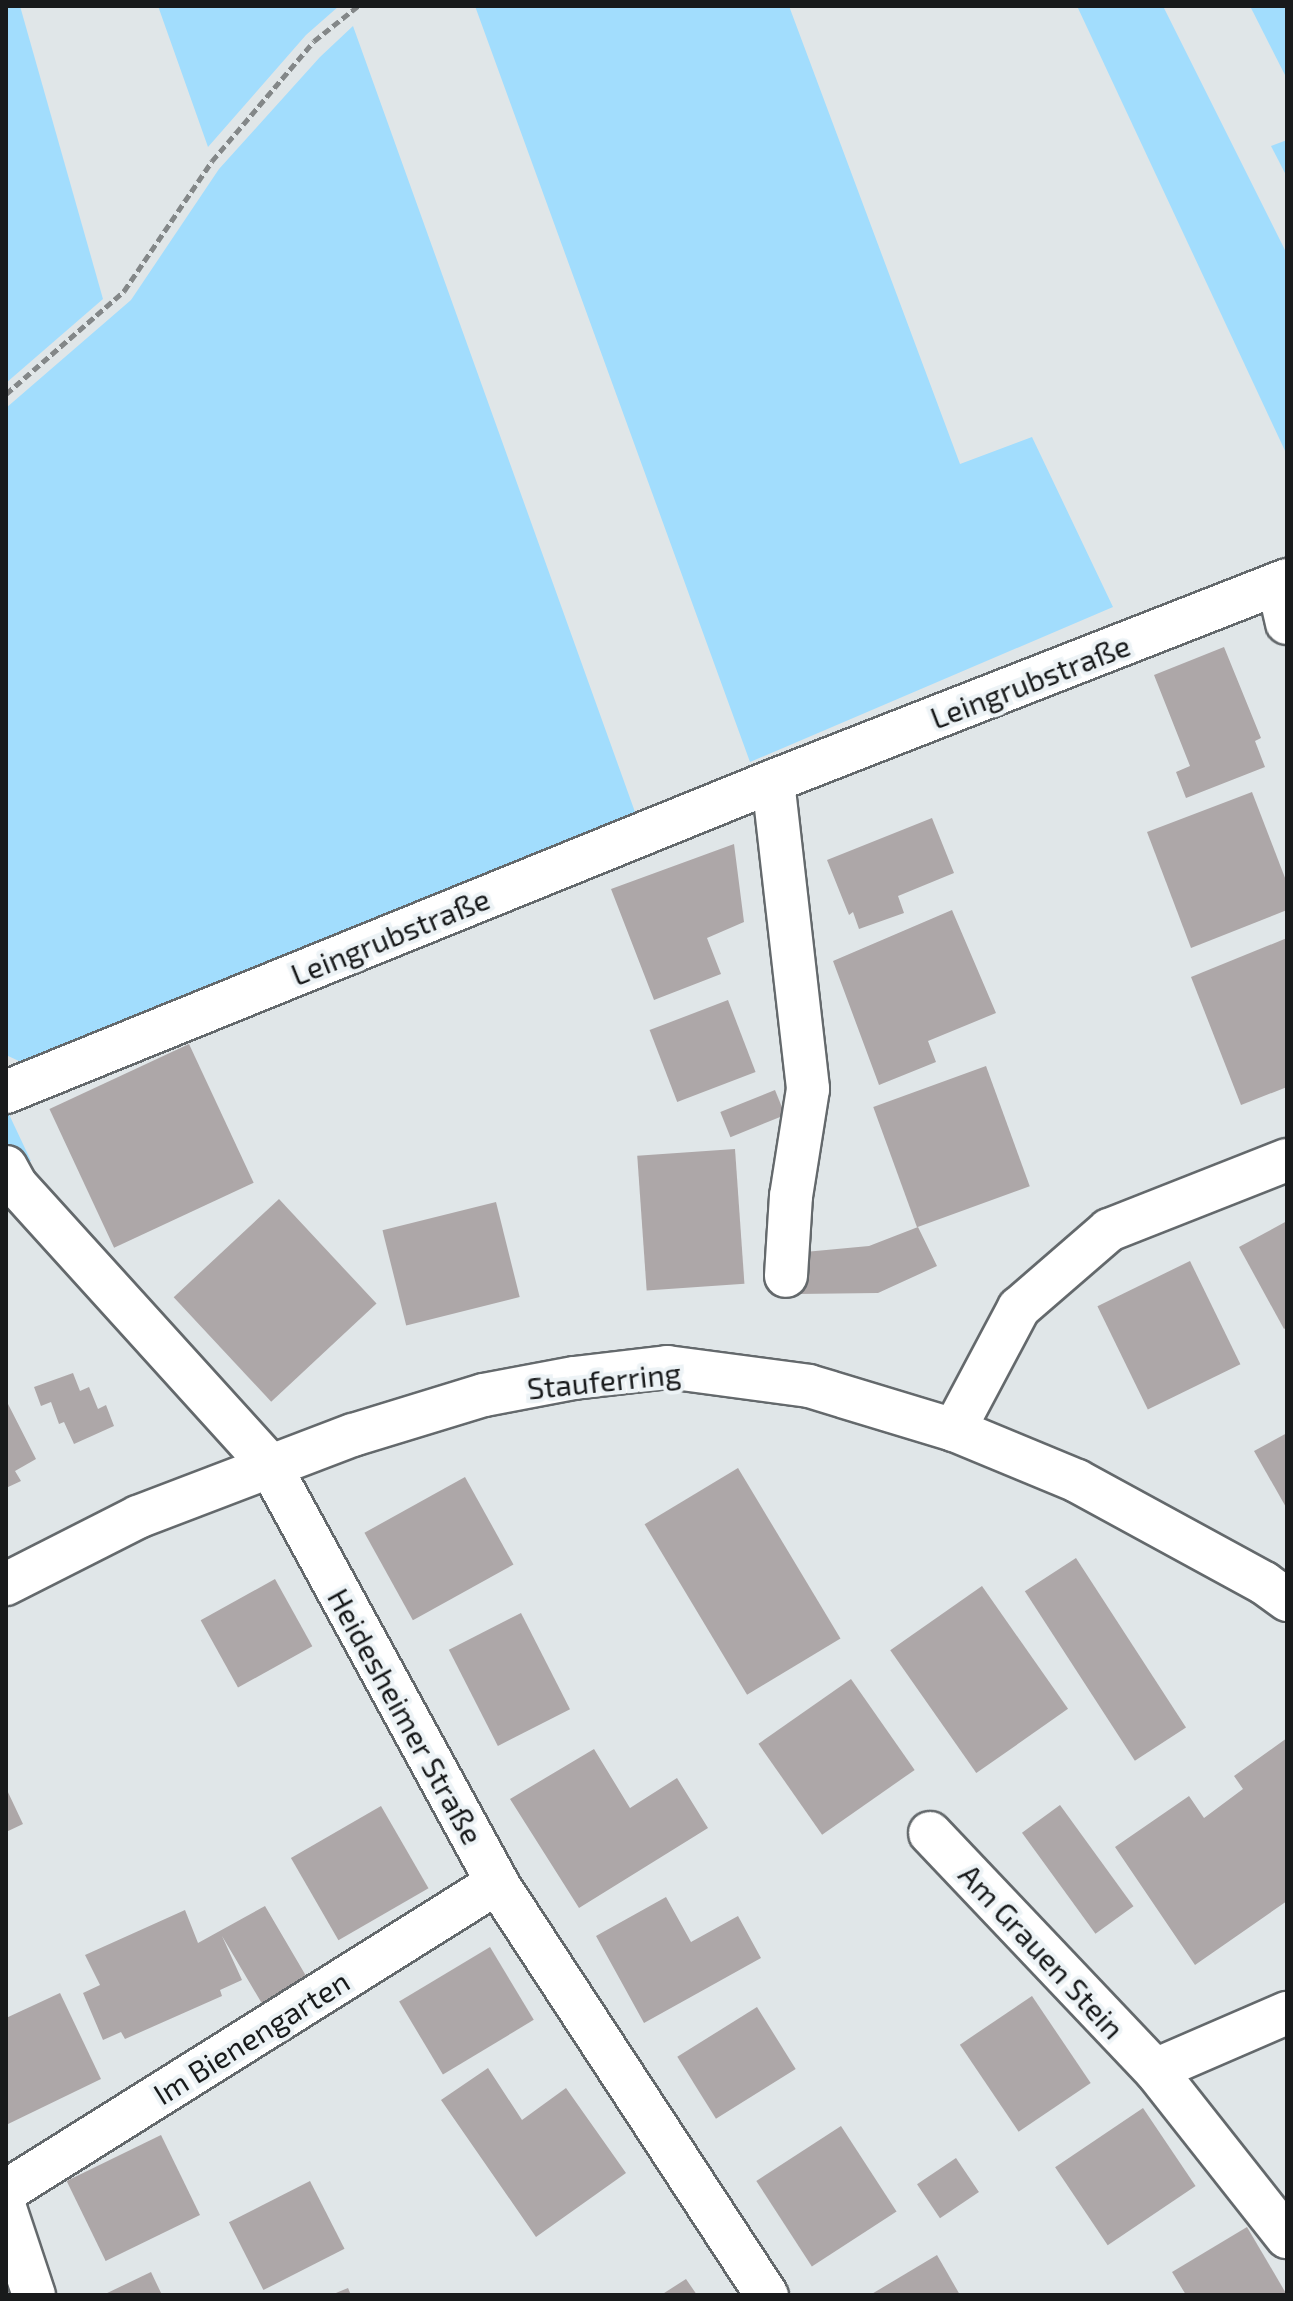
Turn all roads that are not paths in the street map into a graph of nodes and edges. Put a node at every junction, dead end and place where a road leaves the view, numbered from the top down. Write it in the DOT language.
graph roads {
  1 [pos="1284,596"];
  2 [pos="773,781"];
  3 [pos="6,1092"];
  4 [pos="1287,1160"];
  5 [pos="6,1167"];
  6 [pos="786,1276"];
  7 [pos="954,1430"];
  8 [pos="269,1464"];
  9 [pos="6,1584"];
  10 [pos="1287,1600"];
  11 [pos="930,1833"];
  12 [pos="497,1883"];
  13 [pos="1287,2013"];
  14 [pos="1155,2070"];
  15 [pos="6,2191"];
  16 [pos="6,2211"];
  17 [pos="1287,2237"];
  18 [pos="34,2295"];
  19 [pos="767,2295"];
  1 -- 2 [label="street, Leingrubstraße"];
  2 -- 3 [label="street, Leingrubstraße"];
  2 -- 6 [label="street"];
  4 -- 7 [label="street"];
  5 -- 8 [label="street, Heidesheimer Straße"];
  7 -- 8 [label="street, Stauferring"];
  7 -- 10 [label="street, Stauferring"];
  8 -- 9 [label="street, Stauferring"];
  8 -- 12 [label="street, Heidesheimer Straße"];
  11 -- 14 [label="street, Am Grauen Stein"];
  12 -- 15 [label="street, Im Bienengarten"];
  12 -- 19 [label="street, Heidesheimer Straße"];
  13 -- 14 [label="street"];
  14 -- 17 [label="street, Am Grauen Stein"];
  16 -- 18 [label="street"];
}
